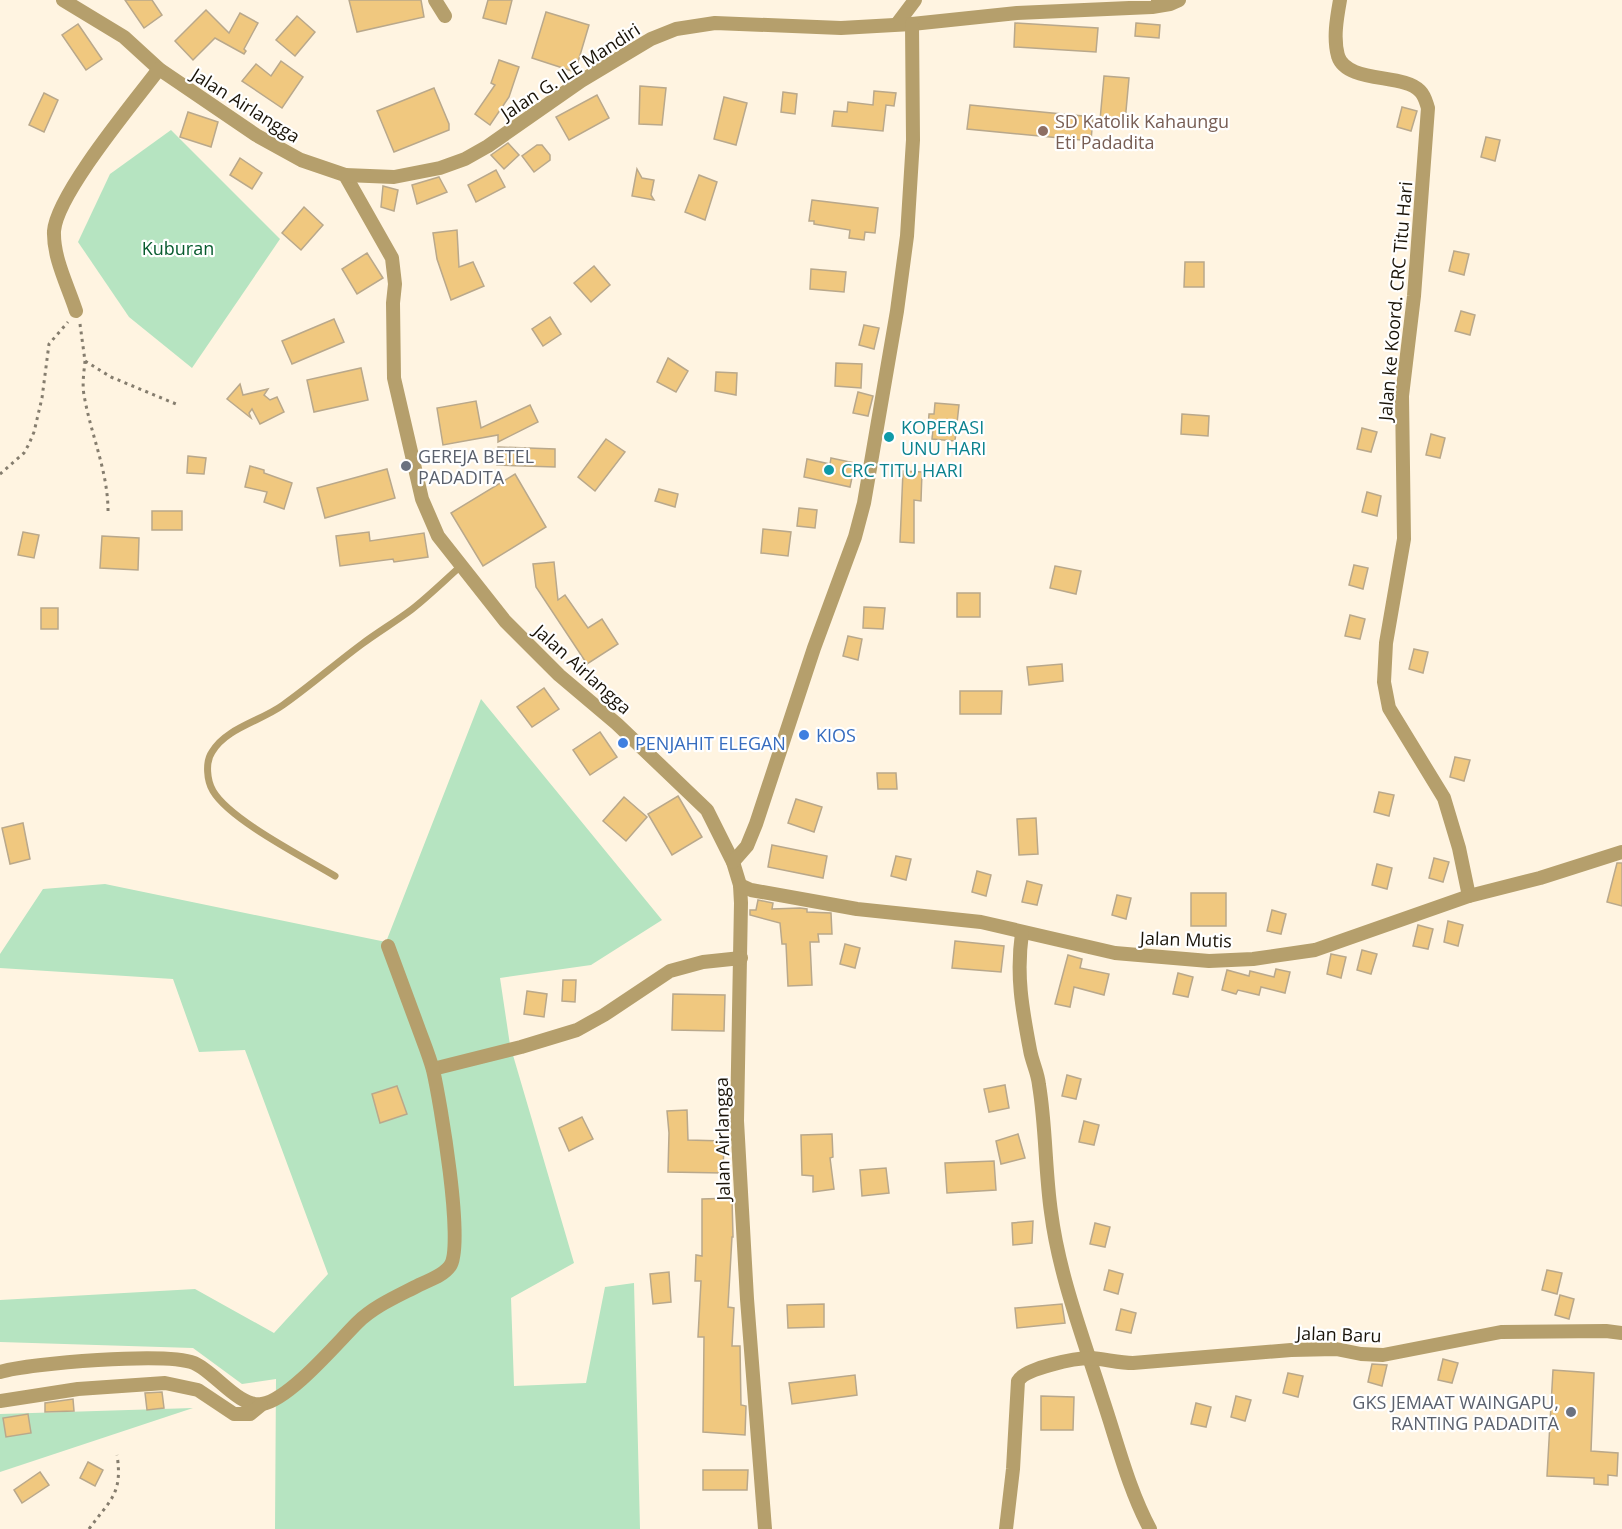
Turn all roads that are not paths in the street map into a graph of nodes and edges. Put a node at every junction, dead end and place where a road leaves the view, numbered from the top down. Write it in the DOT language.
graph roads {
  1 [pos="63,0"];
  2 [pos="435,0"];
  3 [pos="915,0"];
  4 [pos="1179,0"];
  5 [pos="1340,0"];
  6 [pos="445,16"];
  7 [pos="897,24"];
  8 [pos="912,24"];
  9 [pos="159,69"];
  10 [pos="345,175"];
  11 [pos="76,311"];
  12 [pos="462,565"];
  13 [pos="1622,852"];
  14 [pos="733,862"];
  15 [pos="336,876"];
  16 [pos="740,885"];
  17 [pos="1469,896"];
  18 [pos="1022,933"];
  19 [pos="388,946"];
  20 [pos="741,958"];
  21 [pos="433,1069"];
  22 [pos="1622,1333"];
  23 [pos="1090,1358"];
  24 [pos="0,1372"];
  25 [pos="0,1401"];
  26 [pos="261,1405"];
  27 [pos="765,1529"];
  28 [pos="1006,1529"];
  29 [pos="1150,1529"];
  1 -- 9 [label="street, Jalan Airlangga"];
  2 -- 6 [label="street"];
  3 -- 7 [label="street"];
  4 -- 8 [label="street, Jalan G. ILE Mandiri"];
  5 -- 17 [label="street, Jalan ke Koord. CRC Titu Hari"];
  7 -- 8 [label="street, Jalan G. ILE Mandiri"];
  7 -- 10 [label="street, Jalan G. ILE Mandiri"];
  8 -- 14 [label="street"];
  9 -- 10 [label="street, Jalan Airlangga"];
  9 -- 11 [label="street"];
  10 -- 12 [label="street, Jalan Airlangga"];
  12 -- 14 [label="street, Jalan Airlangga"];
  12 -- 15 [label="lane"];
  13 -- 17 [label="street, Jalan Mutis"];
  14 -- 16 [label="street, Jalan Airlangga"];
  16 -- 18 [label="street, Jalan Mutis"];
  16 -- 20 [label="street, Jalan Airlangga"];
  17 -- 18 [label="street, Jalan Mutis"];
  18 -- 23 [label="street"];
  19 -- 21 [label="street"];
  20 -- 21 [label="street"];
  20 -- 27 [label="street, Jalan Airlangga"];
  21 -- 26 [label="street"];
  22 -- 23 [label="street, Jalan Baru"];
  23 -- 28 [label="street"];
  23 -- 29 [label="street"];
  24 -- 26 [label="street"];
  25 -- 26 [label="street"];
}
